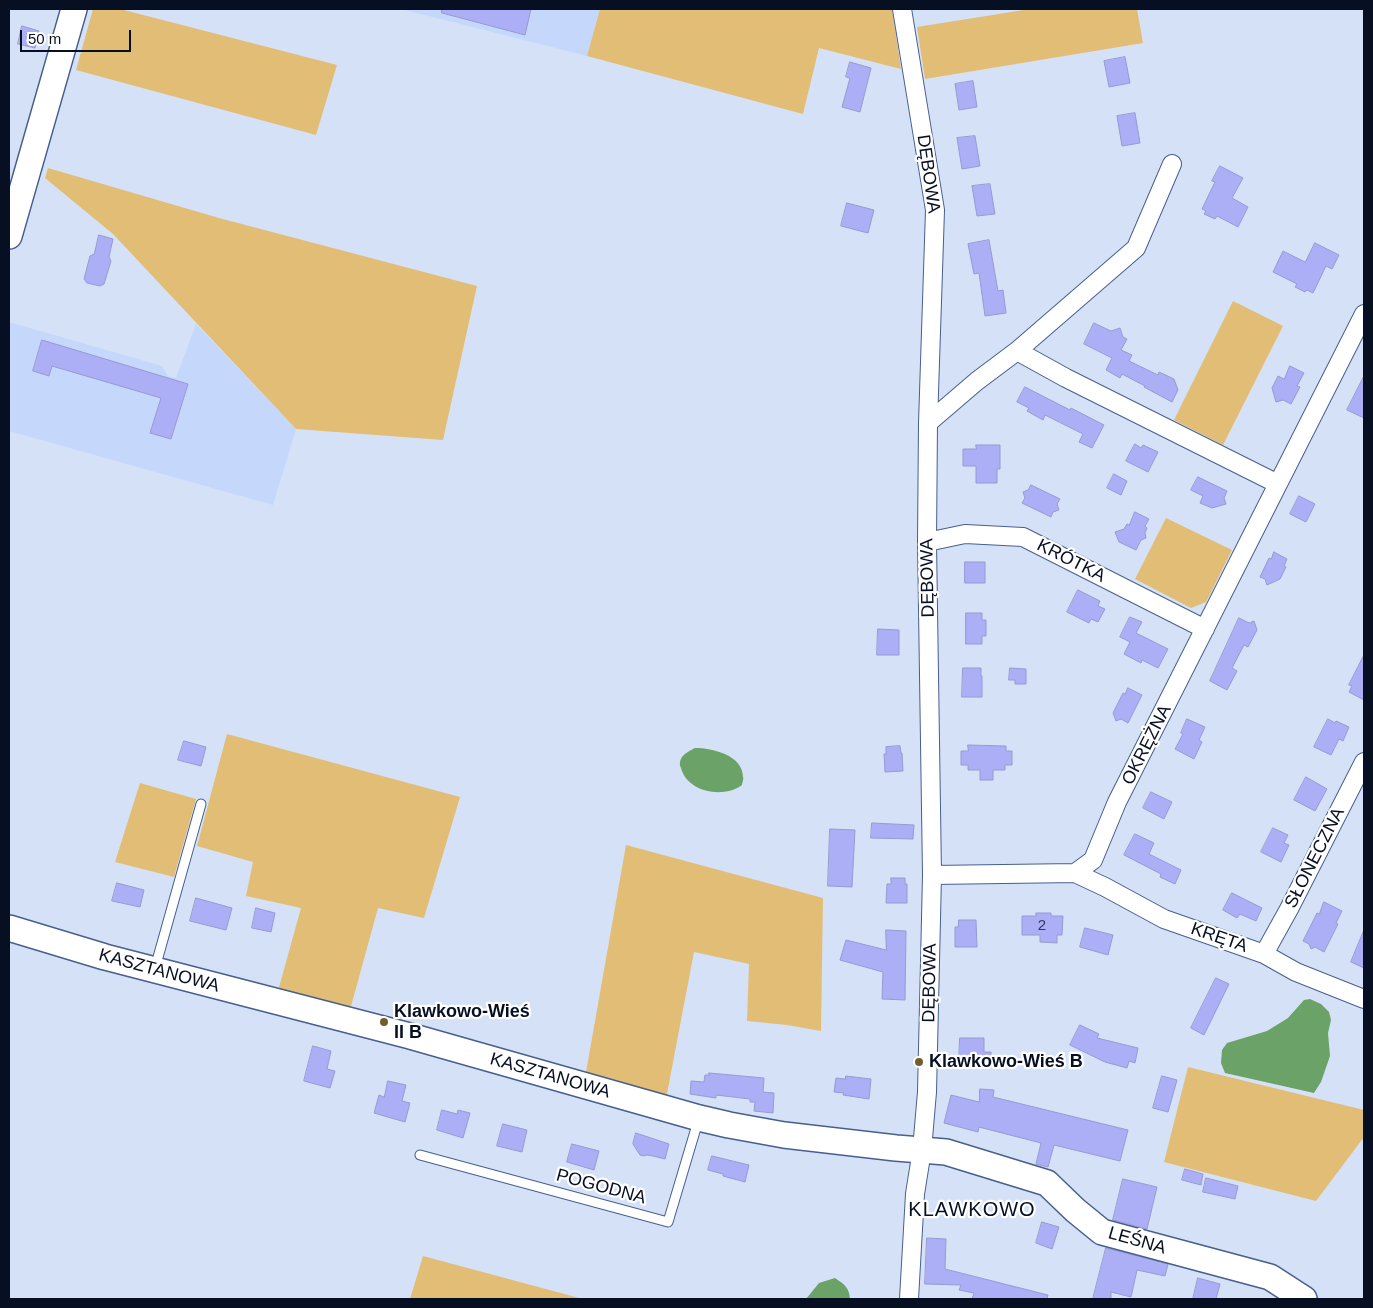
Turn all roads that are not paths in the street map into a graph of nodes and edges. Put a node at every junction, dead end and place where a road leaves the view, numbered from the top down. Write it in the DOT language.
graph roads {
  1 [pos="74,9"];
  2 [pos="902,9"];
  3 [pos="1172,164"];
  4 [pos="9,236"];
  5 [pos="1364,314"];
  6 [pos="1017,351"];
  7 [pos="928,423"];
  8 [pos="1278,484"];
  9 [pos="927,542"];
  10 [pos="1205,629"];
  11 [pos="1364,762"];
  12 [pos="201,804"];
  13 [pos="1075,873"];
  14 [pos="932,875"];
  15 [pos="9,928"];
  16 [pos="1264,954"];
  17 [pos="155,970"];
  18 [pos="1364,999"];
  19 [pos="699,1118"];
  20 [pos="922,1150"];
  21 [pos="420,1156"];
  22 [pos="909,1299"];
  23 [pos="1304,1299"];
  1 -- 4 [label="street"];
  2 -- 7 [label="street, DĘBOWA"];
  3 -- 6 [label="street"];
  5 -- 8 [label="street, OKRĘŻNA"];
  6 -- 7 [label="street"];
  6 -- 8 [label="street"];
  7 -- 9 [label="street, DĘBOWA"];
  8 -- 10 [label="street, OKRĘŻNA"];
  9 -- 10 [label="street, KRÓTKA"];
  9 -- 14 [label="street, DĘBOWA"];
  10 -- 13 [label="street, OKRĘŻNA"];
  11 -- 16 [label="street, SŁONECZNA"];
  12 -- 17 [label="lane"];
  13 -- 14 [label="street"];
  13 -- 16 [label="street, KRĘTA"];
  14 -- 20 [label="street, DĘBOWA"];
  15 -- 17 [label="street, KASZTANOWA"];
  16 -- 18 [label="street, KRĘTA"];
  17 -- 19 [label="street, KASZTANOWA"];
  19 -- 20 [label="street, KASZTANOWA"];
  19 -- 21 [label="lane, POGODNA"];
  20 -- 22 [label="street, DĘBOWA"];
  20 -- 23 [label="street, LEŚNA"];
}
